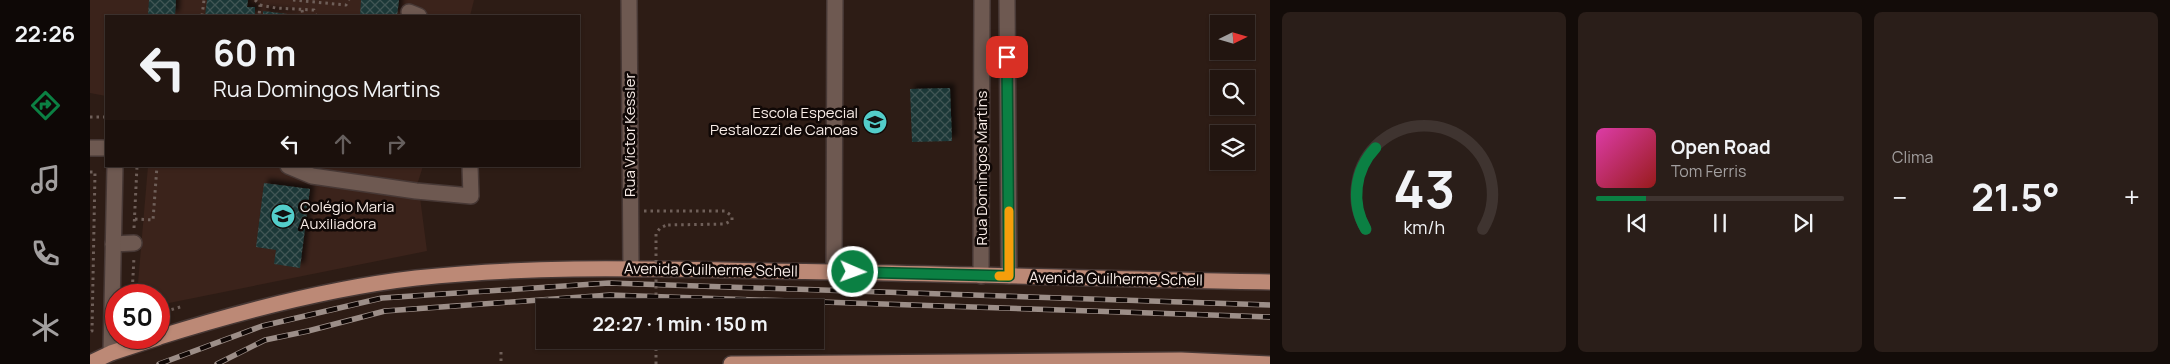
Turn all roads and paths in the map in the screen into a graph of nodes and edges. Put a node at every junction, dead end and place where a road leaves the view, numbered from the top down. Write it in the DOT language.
graph roads {
  1 [pos="204,0"];
  2 [pos="255,0"];
  3 [pos="266,0"];
  4 [pos="293,0"];
  5 [pos="349,0"];
  6 [pos="629,0"];
  7 [pos="835,0"];
  8 [pos="982,0"];
  9 [pos="1007,0"];
  10 [pos="260,5"];
  11 [pos="302,10"];
  12 [pos="202,15"];
  13 [pos="259,15"];
  14 [pos="303,15"];
  15 [pos="316,15"];
  16 [pos="90,117"];
  17 [pos="105,117"];
  18 [pos="90,148"];
  19 [pos="105,148"];
  20 [pos="115,167"];
  21 [pos="157,167"];
  22 [pos="290,167"];
  23 [pos="470,167"];
  24 [pos="90,172"];
  25 [pos="982,189"];
  26 [pos="1009,189"];
  27 [pos="651,211"];
  28 [pos="135,219"];
  29 [pos="134,243"];
  30 [pos="113,244"];
  31 [pos="631,269"];
  32 [pos="834,272"];
  33 [pos="981,276"];
  34 [pos="1009,276"];
  35 [pos="1270,282"];
  36 [pos="656,299"];
  37 [pos="184,306"];
  38 [pos="170,310"];
  39 [pos="90,332"];
  40 [pos="170,334"];
  41 [pos="123,349"];
  42 [pos="656,349"];
  43 [pos="501,352"];
  44 [pos="111,353"];
  45 [pos="1181,362"];
  46 [pos="90,363"];
  47 [pos="984,363"];
  48 [pos="501,364"];
  49 [pos="656,364"];
  50 [pos="731,364"];
  51 [pos="1270,364"];
  1 -- 12 [label="path"];
  2 -- 10 [label="path"];
  3 -- 10 [label="path"];
  4 -- 5 [label="path"];
  6 -- 31 [label="street, Rua Victor Kessler"];
  7 -- 32 [label="street"];
  8 -- 25 [label="street, Rua Domingos Martins"];
  9 -- 26 [label="street, Rua Domingos Martins"];
  10 -- 11 [label="path"];
  10 -- 13 [label="path"];
  11 -- 14 [label="path"];
  11 -- 15 [label="path"];
  16 -- 17 [label="path"];
  18 -- 19 [label="street"];
  20 -- 30 [label="street"];
  21 -- 28 [label="path"];
  22 -- 23 [label="street"];
  24 -- 39 [label="path"];
  25 -- 26 [label="street"];
  25 -- 33 [label="street, Rua Domingos Martins"];
  26 -- 34 [label="street, Rua Domingos Martins"];
  27 -- 36 [label="path, bridge"];
  29 -- 30 [label="street"];
  30 -- 44 [label="street"];
  31 -- 32 [label="main road, Avenida Guilherme Schell"];
  31 -- 40 [label="main road, Avenida Guilherme Schell"];
  32 -- 33 [label="main road, Avenida Guilherme Schell"];
  33 -- 34 [label="main road, Avenida Guilherme Schell"];
  34 -- 35 [label="main road, Avenida Guilherme Schell"];
  37 -- 38 [label="path"];
  41 -- 44 [label="main road, Avenida Guilherme Schell"];
  42 -- 49 [label="path"];
  43 -- 48 [label="path"];
  44 -- 46 [label="main road, Avenida Guilherme Schell"];
  45 -- 47 [label="main road"];
  45 -- 51 [label="main road"];
  47 -- 50 [label="main road"];
}
